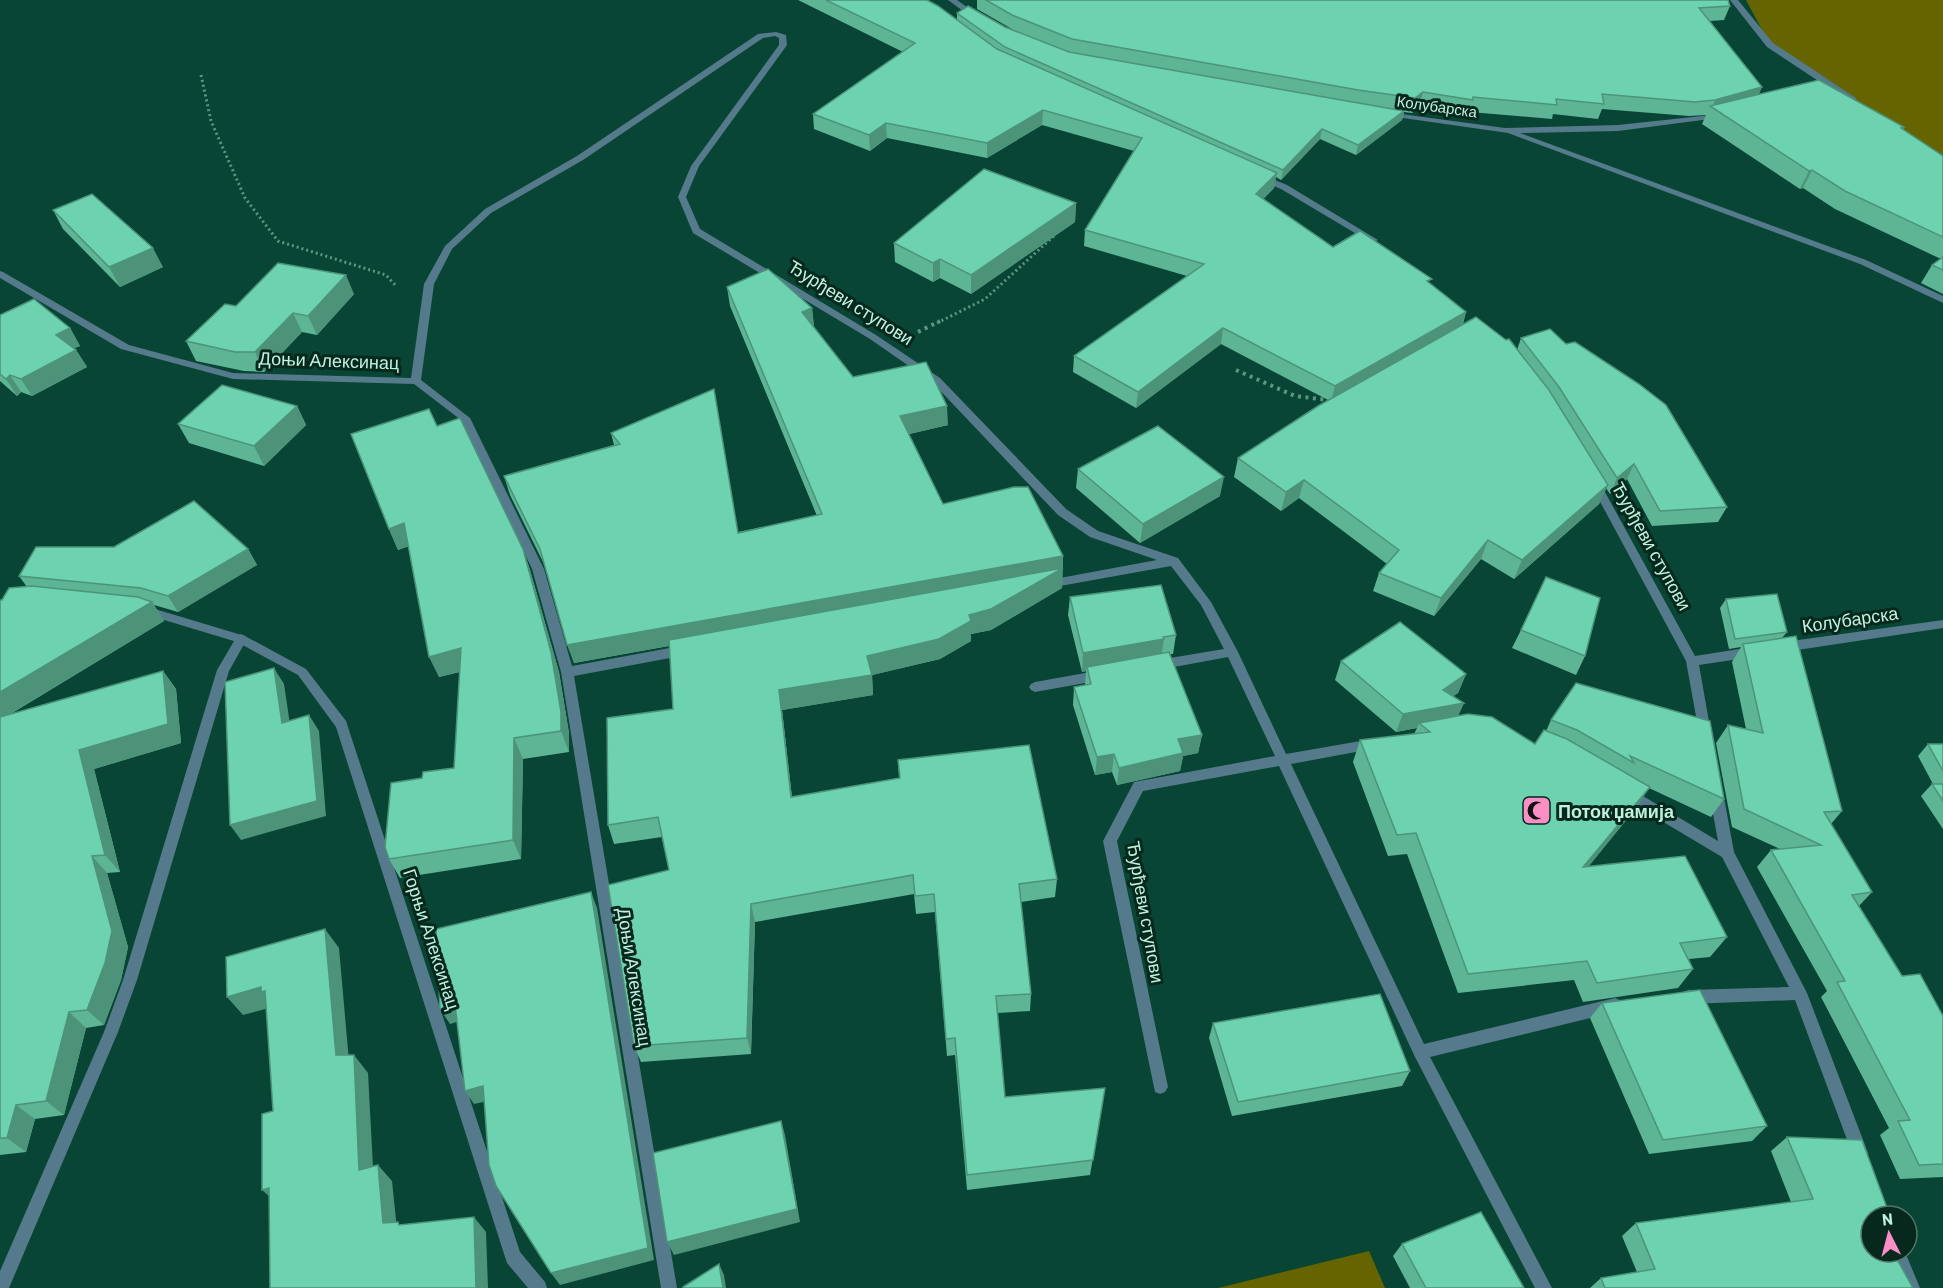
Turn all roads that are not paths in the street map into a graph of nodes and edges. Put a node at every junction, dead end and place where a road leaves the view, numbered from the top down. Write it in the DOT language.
graph roads {
  1 [pos="952,0"];
  2 [pos="1734,0"];
  3 [pos="986,23"];
  4 [pos="1832,86"];
  5 [pos="1821,89"];
  6 [pos="1860,105"];
  7 [pos="1377,113"];
  8 [pos="1732,113"];
  9 [pos="1505,131"];
  10 [pos="1251,173"];
  11 [pos="1379,246"];
  12 [pos="0,274"];
  13 [pos="1943,300"];
  14 [pos="416,381"];
  15 [pos="1591,476"];
  16 [pos="1174,561"];
  17 [pos="1035,586"];
  18 [pos="128,608"];
  19 [pos="1943,624"];
  20 [pos="241,639"];
  21 [pos="696,649"];
  22 [pos="1232,652"];
  23 [pos="1692,661"];
  24 [pos="1139,668"];
  25 [pos="567,672"];
  26 [pos="1116,672"];
  27 [pos="1035,687"];
  28 [pos="1706,740"];
  29 [pos="1388,741"];
  30 [pos="1282,761"];
  31 [pos="1715,785"];
  32 [pos="1620,789"];
  33 [pos="1727,853"];
  34 [pos="1800,993"];
  35 [pos="1676,997"];
  36 [pos="1632,1003"];
  37 [pos="1420,1052"];
  38 [pos="1160,1088"];
  39 [pos="1863,1160"];
  40 [pos="1902,1264"];
  41 [pos="1,1288"];
  42 [pos="539,1288"];
  43 [pos="669,1288"];
  44 [pos="1544,1288"];
  45 [pos="1912,1288"];
  1 -- 3 [label="street"];
  2 -- 4 [label="street"];
  4 -- 5 [label="street"];
  4 -- 6 [label="street"];
  7 -- 9 [label="street, Колубарска"];
  8 -- 9 [label="street, Колубарска"];
  9 -- 13 [label="street, Колубарска"];
  10 -- 11 [label="street"];
  12 -- 14 [label="street, Доњи Алексинац"];
  14 -- 16 [label="street, Ђурђеви ступови"];
  14 -- 25 [label="street, Доњи Алексинац"];
  15 -- 23 [label="street, Ђурђеви ступови"];
  16 -- 17 [label="street"];
  16 -- 22 [label="street"];
  18 -- 20 [label="street, Горњи Алексинац"];
  19 -- 23 [label="street, Колубарска"];
  20 -- 41 [label="street"];
  20 -- 42 [label="street, Горњи Алексинац"];
  21 -- 25 [label="street"];
  22 -- 24 [label="street"];
  22 -- 30 [label="street"];
  23 -- 28 [label="street, Ђурђеви ступови"];
  25 -- 43 [label="street, Доњи Алексинац"];
  26 -- 27 [label="street"];
  29 -- 30 [label="street, Ђурђеви ступови"];
  30 -- 37 [label="street"];
  30 -- 38 [label="street, Ђурђеви ступови"];
  31 -- 33 [label="street"];
  32 -- 33 [label="street"];
  33 -- 34 [label="street"];
  34 -- 35 [label="street"];
  34 -- 39 [label="street"];
  36 -- 37 [label="street"];
  37 -- 44 [label="street"];
  40 -- 45 [label="street"];
}
